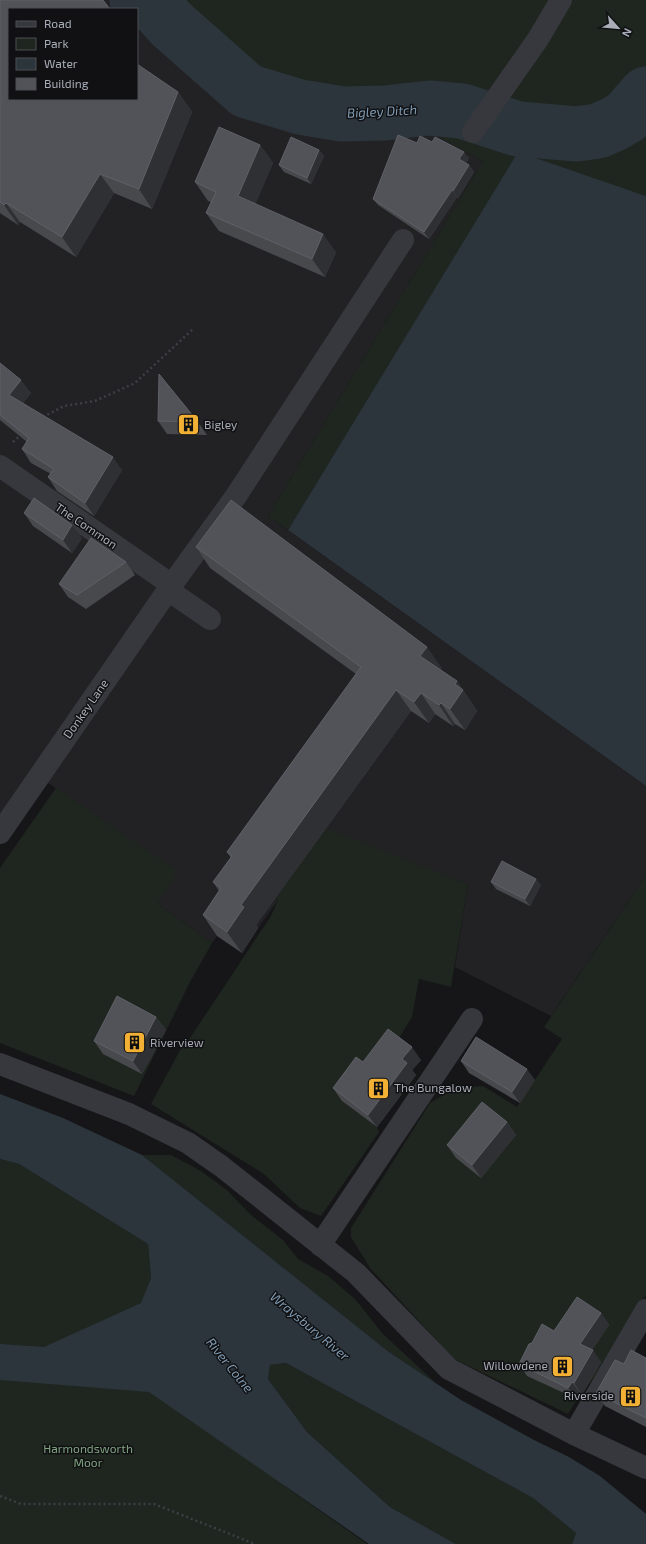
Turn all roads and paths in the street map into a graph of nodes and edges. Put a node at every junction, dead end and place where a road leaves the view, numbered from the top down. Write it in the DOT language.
graph roads {
  1 [pos="561,0"];
  2 [pos="473,132"];
  3 [pos="403,240"];
  4 [pos="193,330"];
  5 [pos="41,418"];
  6 [pos="24,432"];
  7 [pos="13,442"];
  8 [pos="0,466"];
  9 [pos="170,588"];
  10 [pos="210,619"];
  11 [pos="0,833"];
  12 [pos="472,1018"];
  13 [pos="0,1064"];
  14 [pos="320,1245"];
  15 [pos="646,1310"];
  16 [pos="574,1434"];
  17 [pos="646,1468"];
  18 [pos="0,1496"];
  19 [pos="255,1544"];
  1 -- 2 [label="street"];
  3 -- 9 [label="street, Donkey Lane"];
  4 -- 5 [label="path"];
  6 -- 7 [label="path"];
  8 -- 9 [label="street, The Common"];
  9 -- 10 [label="street, The Common"];
  9 -- 11 [label="street, Donkey Lane"];
  12 -- 14 [label="street"];
  13 -- 14 [label="street"];
  14 -- 16 [label="street"];
  15 -- 16 [label="street"];
  16 -- 17 [label="street"];
  18 -- 19 [label="path"];
}
